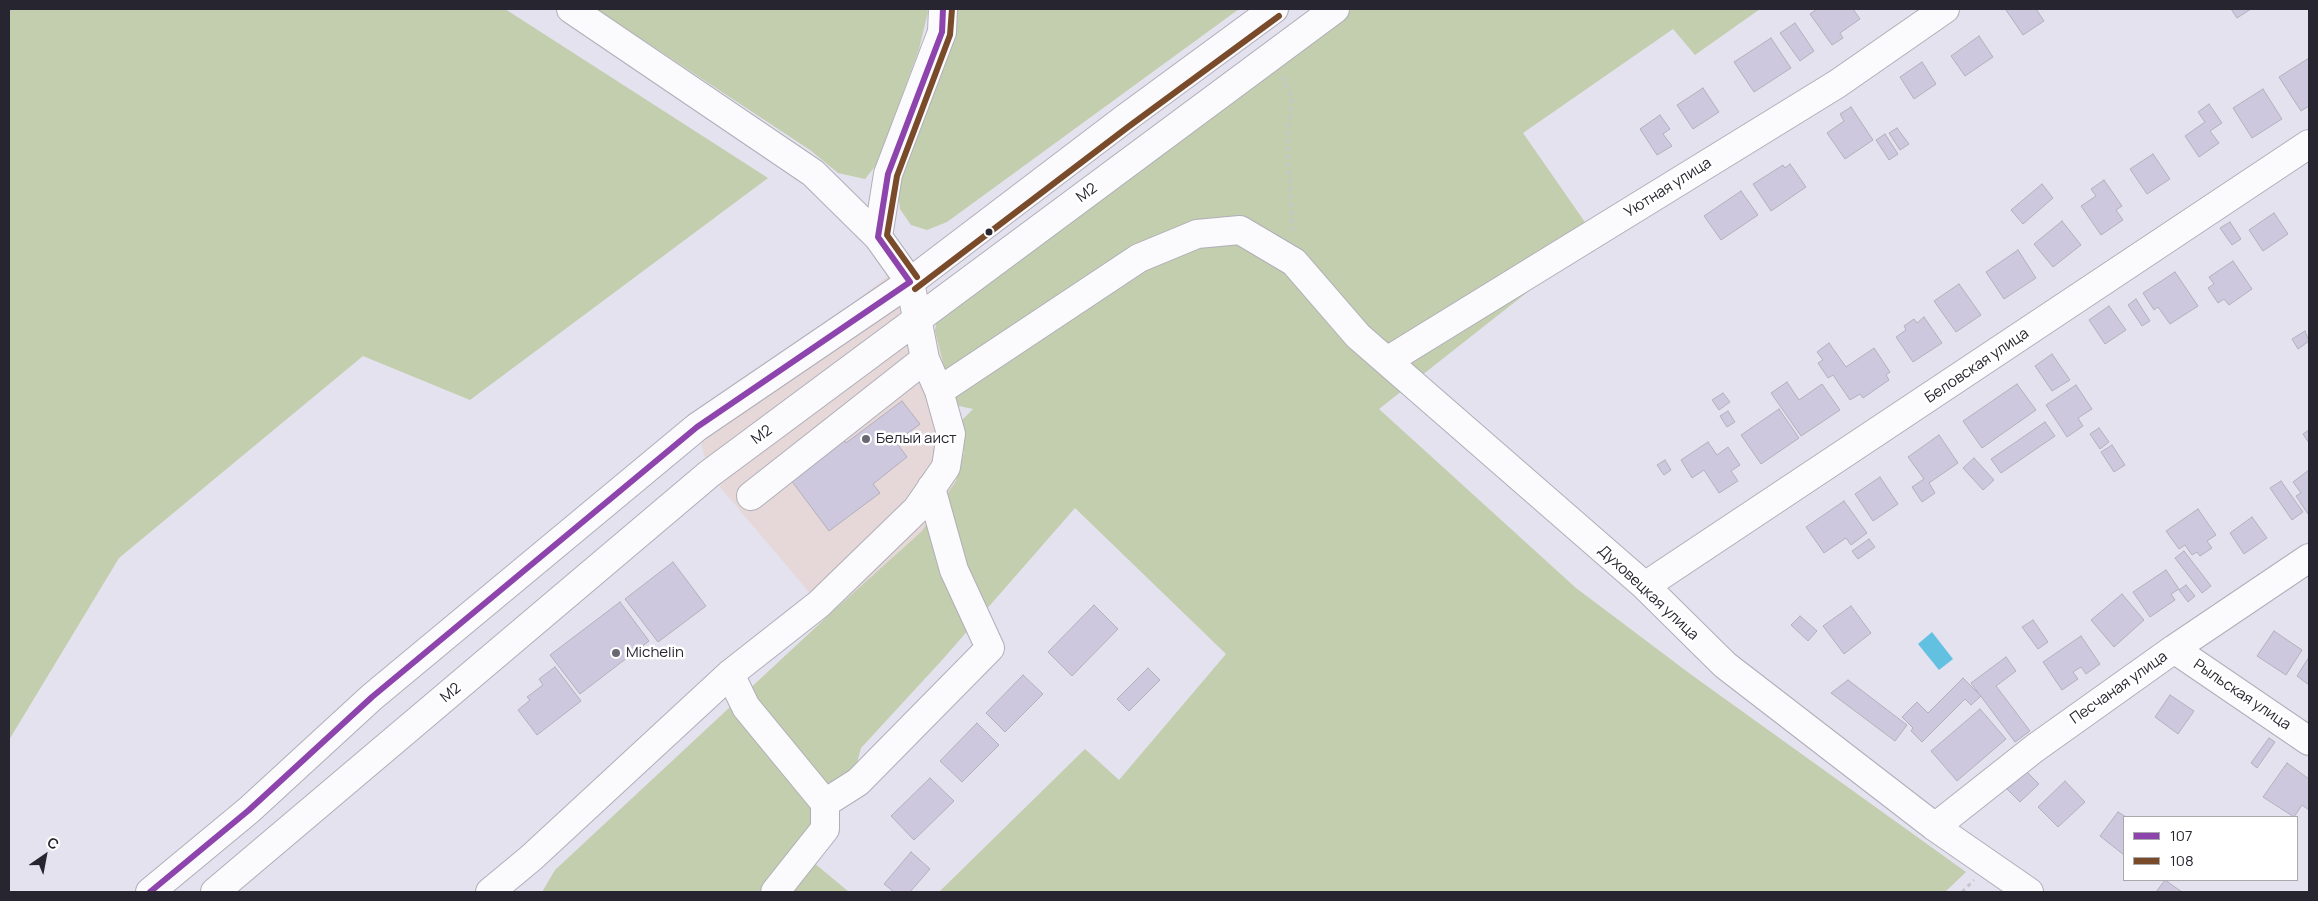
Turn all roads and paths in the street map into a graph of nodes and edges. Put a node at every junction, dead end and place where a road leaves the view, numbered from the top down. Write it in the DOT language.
graph roads {
  1 [pos="571,9"];
  2 [pos="943,9"];
  3 [pos="1274,9"];
  4 [pos="1335,9"];
  5 [pos="1945,9"];
  6 [pos="1275,53"];
  7 [pos="2309,144"];
  8 [pos="878,237"];
  9 [pos="1294,262"];
  10 [pos="910,282"];
  11 [pos="918,319"];
  12 [pos="924,359"];
  13 [pos="1387,361"];
  14 [pos="939,391"];
  15 [pos="931,488"];
  16 [pos="751,496"];
  17 [pos="2309,558"];
  18 [pos="1645,586"];
  19 [pos="2174,649"];
  20 [pos="730,674"];
  21 [pos="2309,741"];
  22 [pos="825,803"];
  23 [pos="1935,828"];
  24 [pos="150,892"];
  25 [pos="215,892"];
  26 [pos="490,892"];
  27 [pos="775,892"];
  28 [pos="2029,892"];
  1 -- 8 [label="main road"];
  2 -- 8 [label="main road"];
  3 -- 10 [label="main road"];
  4 -- 6 [label="main road, М2"];
  5 -- 13 [label="main road, Уютная улица"];
  6 -- 9 [label="path"];
  6 -- 11 [label="main road, М2"];
  7 -- 18 [label="main road, Беловская улица"];
  8 -- 10 [label="main road"];
  9 -- 13 [label="main road, Духовецкая улица"];
  9 -- 14 [label="main road, Духовецкая улица"];
  10 -- 11 [label="main road"];
  10 -- 24 [label="main road"];
  11 -- 12 [label="main road"];
  11 -- 25 [label="main road, М2"];
  12 -- 14 [label="main road"];
  12 -- 16 [label="main road"];
  13 -- 18 [label="main road, Духовецкая улица"];
  14 -- 15 [label="main road"];
  15 -- 20 [label="main road"];
  15 -- 22 [label="main road"];
  17 -- 19 [label="main road, Песчаная улица"];
  18 -- 23 [label="main road, Духовецкая улица"];
  19 -- 21 [label="main road, Рыльская улица"];
  19 -- 23 [label="main road, Песчаная улица"];
  20 -- 22 [label="main road"];
  20 -- 26 [label="main road"];
  22 -- 27 [label="main road"];
  23 -- 28 [label="main road, Духовецкая улица"];
}
